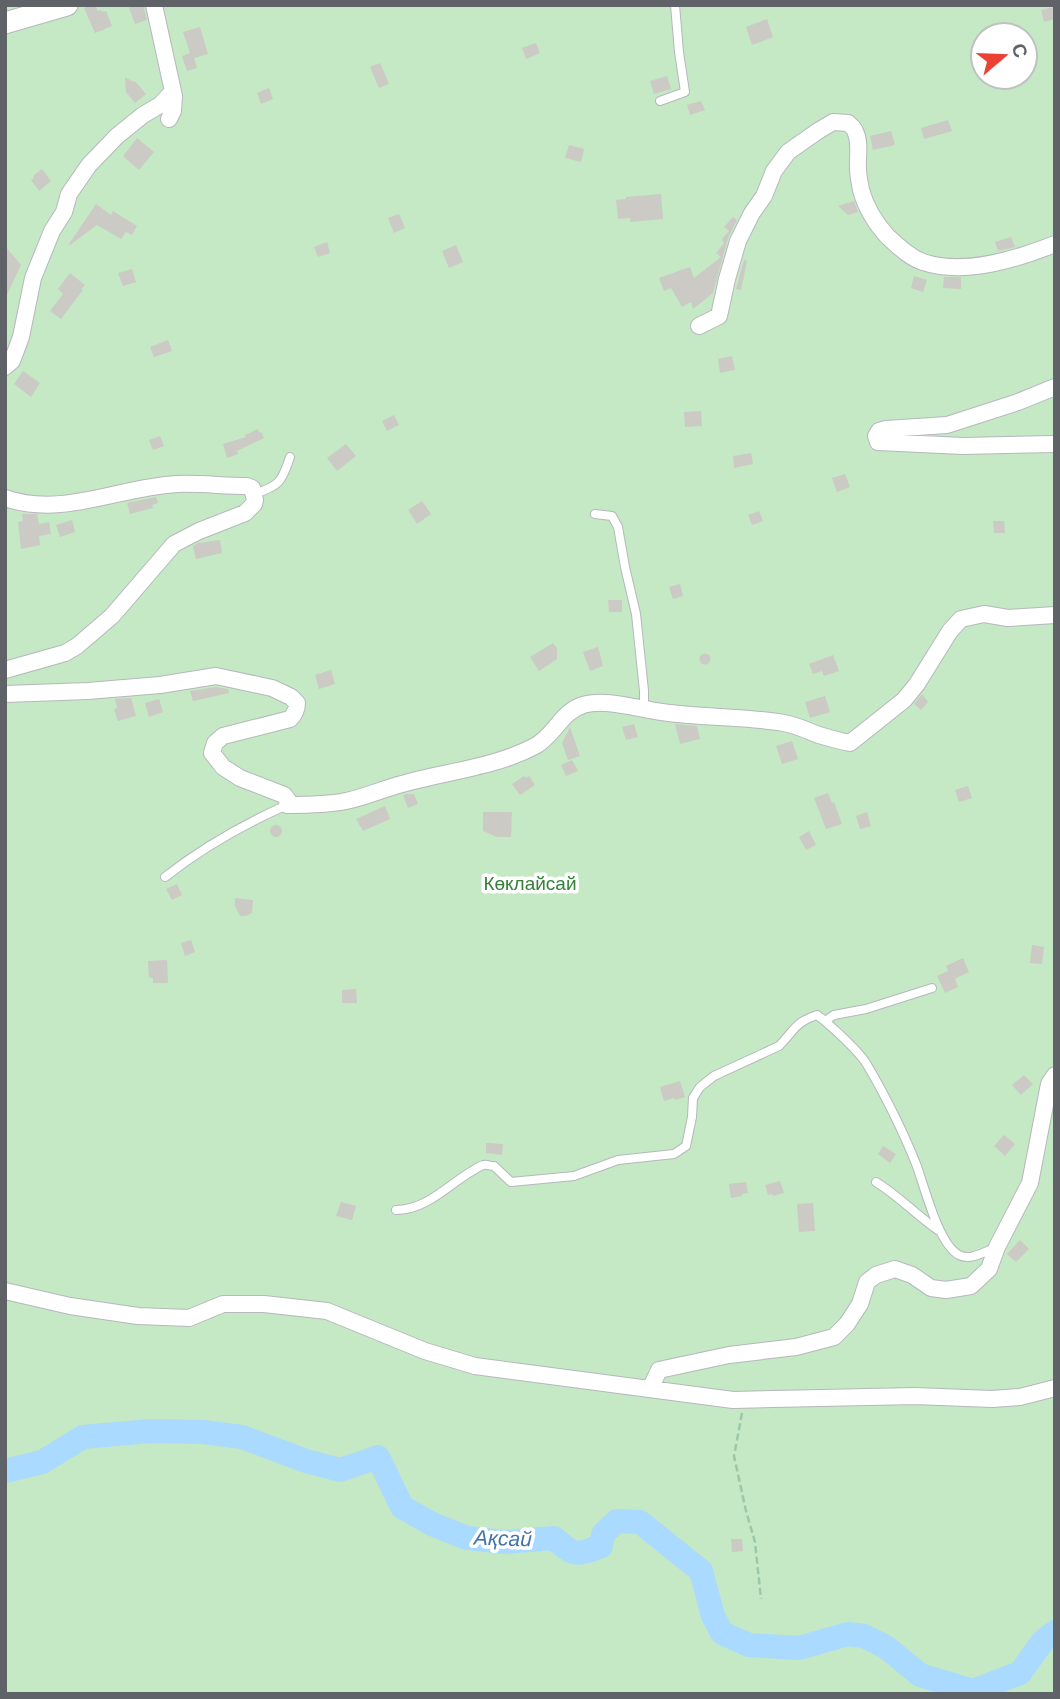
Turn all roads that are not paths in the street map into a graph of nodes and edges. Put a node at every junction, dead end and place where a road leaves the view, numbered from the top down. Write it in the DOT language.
graph roads {
  1 [pos="66,5"];
  2 [pos="154,5"];
  3 [pos="675,5"];
  4 [pos="5,23"];
  5 [pos="173,91"];
  6 [pos="660,101"];
  7 [pos="169,119"];
  8 [pos="1055,243"];
  9 [pos="699,326"];
  10 [pos="5,367"];
  11 [pos="1055,387"];
  12 [pos="1055,444"];
  13 [pos="290,457"];
  14 [pos="254,494"];
  15 [pos="5,498"];
  16 [pos="595,514"];
  17 [pos="1055,615"];
  18 [pos="5,670"];
  19 [pos="5,694"];
  20 [pos="644,709"];
  21 [pos="287,805"];
  22 [pos="165,877"];
  23 [pos="932,988"];
  24 [pos="825,1021"];
  25 [pos="1054,1077"];
  26 [pos="876,1182"];
  27 [pos="396,1210"];
  28 [pos="941,1231"];
  29 [pos="998,1247"];
  30 [pos="5,1291"];
  31 [pos="1055,1388"];
  32 [pos="650,1389"];
  1 -- 4 [label="street"];
  2 -- 5 [label="street"];
  3 -- 6 [label="lane"];
  5 -- 7 [label="street"];
  5 -- 10 [label="street"];
  8 -- 9 [label="street"];
  11 -- 12 [label="street"];
  13 -- 14 [label="lane"];
  14 -- 15 [label="street"];
  14 -- 18 [label="street"];
  16 -- 20 [label="lane"];
  17 -- 20 [label="street"];
  19 -- 21 [label="street"];
  20 -- 21 [label="street"];
  21 -- 22 [label="lane"];
  23 -- 24 [label="lane"];
  24 -- 27 [label="lane"];
  24 -- 28 [label="lane"];
  25 -- 29 [label="street"];
  26 -- 28 [label="lane"];
  28 -- 29 [label="lane"];
  29 -- 32 [label="street"];
  30 -- 32 [label="street"];
  31 -- 32 [label="street"];
}
